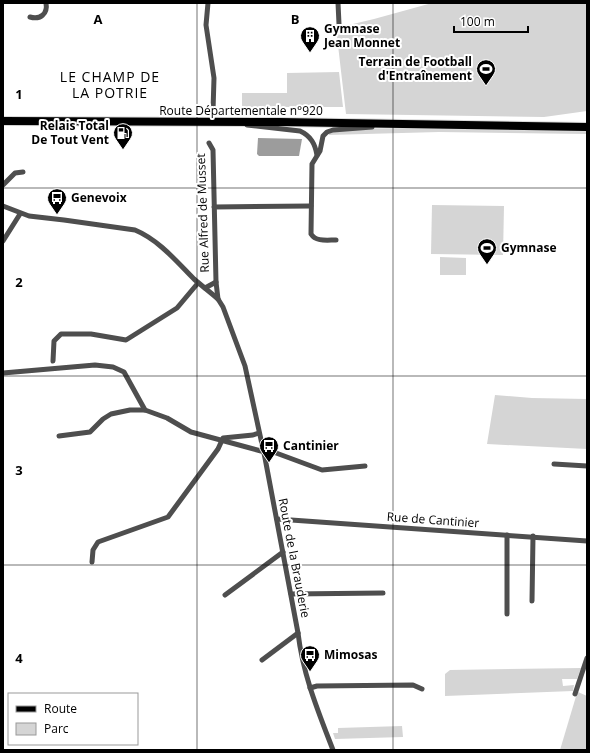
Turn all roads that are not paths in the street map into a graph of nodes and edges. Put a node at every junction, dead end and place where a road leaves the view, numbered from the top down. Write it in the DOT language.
graph roads {
  1 [pos="46,3"];
  2 [pos="208,3"];
  3 [pos="338,3"];
  4 [pos="30,17"];
  5 [pos="340,24"];
  6 [pos="213,111"];
  7 [pos="3,121"];
  8 [pos="227,122"];
  9 [pos="409,124"];
  10 [pos="587,127"];
  11 [pos="209,143"];
  12 [pos="317,155"];
  13 [pos="23,172"];
  14 [pos="3,185"];
  15 [pos="3,206"];
  16 [pos="311,206"];
  17 [pos="214,207"];
  18 [pos="20,214"];
  19 [pos="336,240"];
  20 [pos="3,241"];
  21 [pos="216,282"];
  22 [pos="198,283"];
  23 [pos="205,288"];
  24 [pos="218,299"];
  25 [pos="53,361"];
  26 [pos="244,366"];
  27 [pos="3,374"];
  28 [pos="145,410"];
  29 [pos="259,433"];
  30 [pos="59,436"];
  31 [pos="245,436"];
  32 [pos="222,441"];
  33 [pos="245,447"];
  34 [pos="263,450"];
  35 [pos="554,464"];
  36 [pos="365,466"];
  37 [pos="587,466"];
  38 [pos="277,520"];
  39 [pos="507,535"];
  40 [pos="532,536"];
  41 [pos="587,541"];
  42 [pos="283,552"];
  43 [pos="92,562"];
  44 [pos="383,593"];
  45 [pos="291,594"];
  46 [pos="225,595"];
  47 [pos="532,601"];
  48 [pos="507,614"];
  49 [pos="298,633"];
  50 [pos="587,658"];
  51 [pos="262,660"];
  52 [pos="310,688"];
  53 [pos="422,689"];
  54 [pos="575,694"];
  55 [pos="333,750"];
  1 -- 4 [label="street"];
  2 -- 6 [label="street"];
  3 -- 5 [label="street"];
  7 -- 8 [label="main road, Route Départementale n°920"];
  8 -- 9 [label="main road, Route Départementale n°920"];
  8 -- 12 [label="street"];
  9 -- 10 [label="main road, Route Départementale n°920"];
  9 -- 12 [label="street"];
  11 -- 17 [label="street, Rue Alfred de Musset"];
  12 -- 16 [label="street"];
  13 -- 14 [label="street"];
  15 -- 18 [label="street"];
  16 -- 17 [label="street"];
  16 -- 19 [label="street"];
  17 -- 21 [label="street, Rue Alfred de Musset"];
  18 -- 20 [label="street"];
  18 -- 22 [label="street"];
  21 -- 23 [label="street, Rue Alfred de Musset"];
  21 -- 24 [label="street, Rue Alfred de Musset"];
  22 -- 23 [label="street"];
  22 -- 25 [label="street"];
  23 -- 24 [label="street"];
  24 -- 26 [label="street, Rue Alfred de Musset"];
  26 -- 29 [label="street, Route de la Brauderie"];
  27 -- 28 [label="street"];
  28 -- 30 [label="street"];
  28 -- 32 [label="street"];
  29 -- 31 [label="street"];
  29 -- 34 [label="street, Route de la Brauderie"];
  31 -- 32 [label="street"];
  31 -- 33 [label="street"];
  32 -- 33 [label="street"];
  32 -- 43 [label="street"];
  33 -- 34 [label="street"];
  34 -- 36 [label="street"];
  34 -- 38 [label="street, Route de la Brauderie"];
  35 -- 37 [label="street"];
  38 -- 39 [label="street, Rue de Cantinier"];
  38 -- 42 [label="street, Route de la Brauderie"];
  39 -- 40 [label="street, Rue de Cantinier"];
  39 -- 48 [label="street"];
  40 -- 41 [label="street, Rue de Cantinier"];
  40 -- 47 [label="street"];
  42 -- 45 [label="street, Route de la Brauderie"];
  42 -- 46 [label="street"];
  44 -- 45 [label="street"];
  45 -- 49 [label="street, Route de la Brauderie"];
  49 -- 51 [label="street"];
  49 -- 52 [label="street, Route de la Brauderie"];
  50 -- 54 [label="street"];
  52 -- 53 [label="street"];
  52 -- 55 [label="street, Route de la Brauderie"];
}
